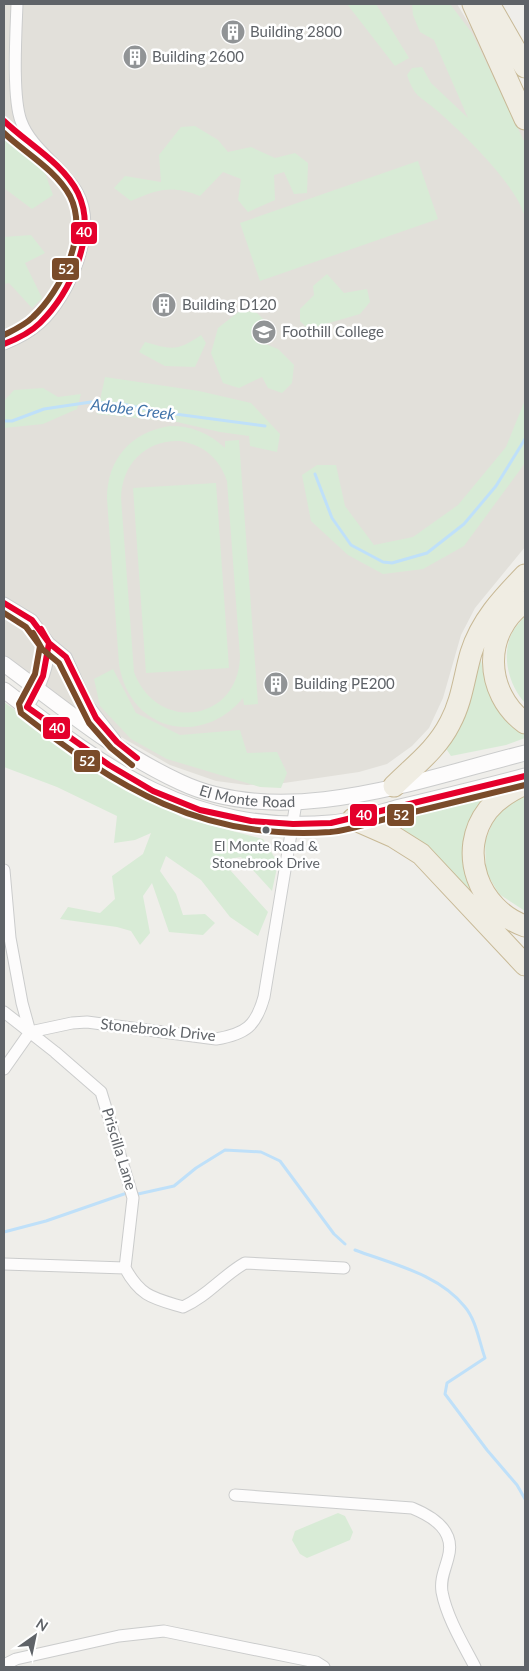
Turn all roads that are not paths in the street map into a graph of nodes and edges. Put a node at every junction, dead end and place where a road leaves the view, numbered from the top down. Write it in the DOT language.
graph roads {
  1 [pos="17,4"];
  2 [pos="473,4"];
  3 [pos="489,4"];
  4 [pos="525,67"];
  5 [pos="525,119"];
  6 [pos="4,344"];
  7 [pos="525,575"];
  8 [pos="525,602"];
  9 [pos="4,603"];
  10 [pos="49,643"];
  11 [pos="4,664"];
  12 [pos="4,690"];
  13 [pos="39,690"];
  14 [pos="27,707"];
  15 [pos="525,723"];
  16 [pos="525,753"];
  17 [pos="150,767"];
  18 [pos="525,776"];
  19 [pos="525,784"];
  20 [pos="394,786"];
  21 [pos="296,803"];
  22 [pos="353,819"];
  23 [pos="293,824"];
  24 [pos="4,870"];
  25 [pos="525,926"];
  26 [pos="525,965"];
  27 [pos="4,1012"];
  28 [pos="30,1032"];
  29 [pos="4,1069"];
  30 [pos="4,1264"];
  31 [pos="125,1268"];
  32 [pos="344,1268"];
  33 [pos="235,1496"];
  34 [pos="4,1665"];
  35 [pos="324,1667"];
  36 [pos="475,1667"];
  1 -- 6 [label="street"];
  2 -- 5 [label="highway"];
  3 -- 4 [label="highway"];
  7 -- 20 [label="highway"];
  8 -- 15 [label="highway"];
  9 -- 10 [label="street"];
  10 -- 13 [label="street"];
  10 -- 17 [label="street"];
  11 -- 13 [label="street, El Monte Road"];
  12 -- 14 [label="street, El Monte Road"];
  13 -- 14 [label="street"];
  13 -- 17 [label="street, El Monte Road"];
  14 -- 23 [label="street, El Monte Road"];
  16 -- 20 [label="street, El Monte Road"];
  17 -- 21 [label="street, El Monte Road"];
  18 -- 22 [label="street, El Monte Road"];
  19 -- 25 [label="highway"];
  20 -- 21 [label="street, El Monte Road"];
  21 -- 23 [label="street, Stonebrook Drive"];
  22 -- 23 [label="street, El Monte Road"];
  22 -- 26 [label="highway"];
  23 -- 28 [label="street, Stonebrook Drive"];
  24 -- 28 [label="street"];
  27 -- 28 [label="street, Priscilla Lane"];
  28 -- 29 [label="street"];
  28 -- 31 [label="street, Priscilla Lane"];
  30 -- 31 [label="street"];
  31 -- 32 [label="street"];
  33 -- 36 [label="street"];
  34 -- 35 [label="street"];
}
